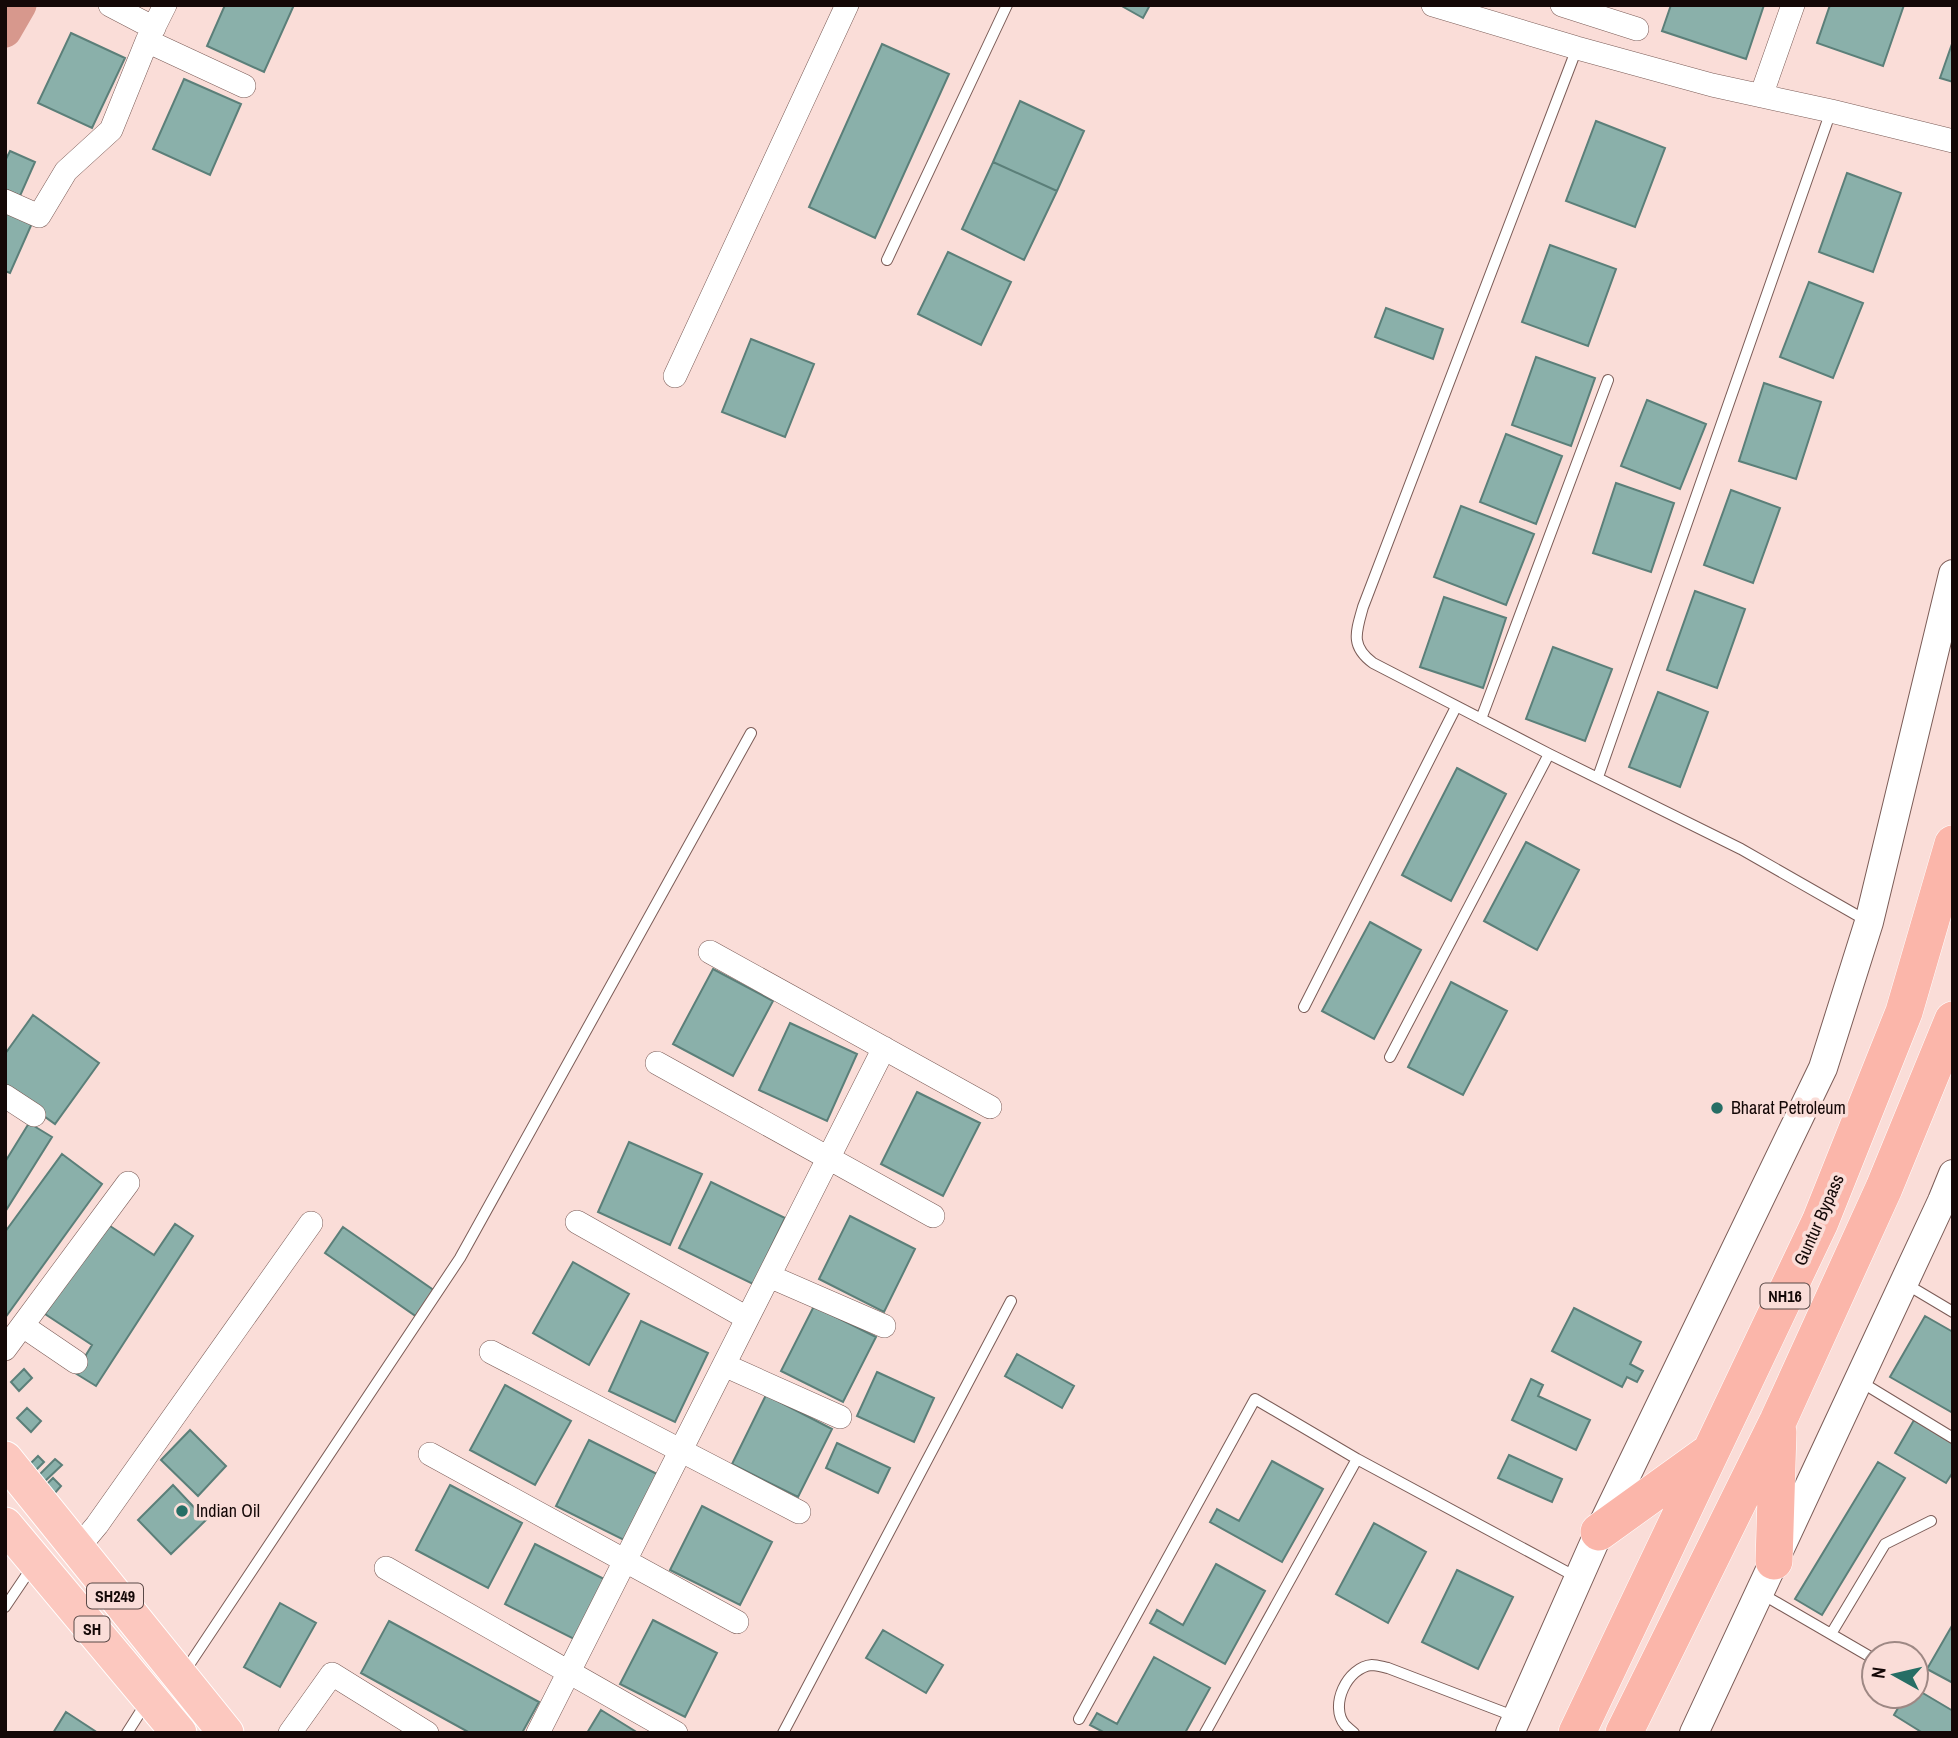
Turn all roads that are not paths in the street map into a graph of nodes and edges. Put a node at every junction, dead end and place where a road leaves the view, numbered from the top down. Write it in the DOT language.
graph roads {
  1 [pos="110,5"];
  2 [pos="165,5"];
  3 [pos="847,5"];
  4 [pos="1007,5"];
  5 [pos="1433,5"];
  6 [pos="1562,5"];
  7 [pos="1793,5"];
  8 [pos="1637,29"];
  9 [pos="150,35"];
  10 [pos="1577,48"];
  11 [pos="244,86"];
  12 [pos="1761,96"];
  13 [pos="1831,111"];
  14 [pos="1953,141"];
  15 [pos="5,201"];
  16 [pos="887,260"];
  17 [pos="674,376"];
  18 [pos="1608,380"];
  19 [pos="1953,574"];
  20 [pos="1456,707"];
  21 [pos="1481,719"];
  22 [pos="751,733"];
  23 [pos="1549,754"];
  24 [pos="1598,777"];
  25 [pos="1953,844"];
  26 [pos="1870,922"];
  27 [pos="710,952"];
  28 [pos="1304,1007"];
  29 [pos="1953,1020"];
  30 [pos="884,1048"];
  31 [pos="1390,1057"];
  32 [pos="657,1063"];
  33 [pos="5,1096"];
  34 [pos="990,1107"];
  35 [pos="34,1115"];
  36 [pos="828,1158"];
  37 [pos="1953,1174"];
  38 [pos="128,1182"];
  39 [pos="1947,1203"];
  40 [pos="933,1216"];
  41 [pos="577,1222"];
  42 [pos="311,1223"];
  43 [pos="769,1276"];
  44 [pos="1904,1283"];
  45 [pos="1011,1301"];
  46 [pos="1953,1312"];
  47 [pos="747,1318"];
  48 [pos="23,1326"];
  49 [pos="884,1326"];
  50 [pos="5,1349"];
  51 [pos="491,1352"];
  52 [pos="76,1362"];
  53 [pos="724,1365"];
  54 [pos="1858,1380"];
  55 [pos="840,1417"];
  56 [pos="1778,1421"];
  57 [pos="1953,1438"];
  58 [pos="680,1451"];
  59 [pos="1709,1452"];
  60 [pos="430,1454"];
  61 [pos="5,1459"];
  62 [pos="1357,1459"];
  63 [pos="799,1512"];
  64 [pos="1931,1521"];
  65 [pos="5,1525"];
  66 [pos="1599,1532"];
  67 [pos="77,1549"];
  68 [pos="625,1560"];
  69 [pos="36,1562"];
  70 [pos="386,1568"];
  71 [pos="1767,1577"];
  72 [pos="1578,1578"];
  73 [pos="5,1607"];
  74 [pos="737,1622"];
  75 [pos="1831,1634"];
  76 [pos="1860,1651"];
  77 [pos="569,1672"];
  78 [pos="181,1676"];
  79 [pos="150,1697"];
  80 [pos="1079,1719"];
  81 [pos="1513,1725"];
  82 [pos="127,1733"];
  83 [pos="179,1733"];
  84 [pos="226,1733"];
  85 [pos="290,1733"];
  86 [pos="427,1733"];
  87 [pos="538,1733"];
  88 [pos="676,1733"];
  89 [pos="783,1733"];
  90 [pos="1205,1733"];
  91 [pos="1354,1733"];
  92 [pos="1577,1733"];
  93 [pos="1623,1733"];
  94 [pos="1694,1733"];
  1 -- 9 [label="street"];
  2 -- 9 [label="street"];
  3 -- 17 [label="street"];
  4 -- 16 [label="lane"];
  5 -- 10 [label="street"];
  6 -- 8 [label="street"];
  7 -- 12 [label="street"];
  9 -- 11 [label="street"];
  9 -- 15 [label="street"];
  10 -- 12 [label="street"];
  10 -- 20 [label="lane"];
  12 -- 13 [label="street"];
  13 -- 14 [label="street"];
  13 -- 24 [label="lane"];
  18 -- 21 [label="lane"];
  19 -- 26 [label="street"];
  20 -- 21 [label="lane"];
  20 -- 28 [label="lane"];
  21 -- 23 [label="lane"];
  22 -- 78 [label="lane"];
  23 -- 24 [label="lane"];
  23 -- 31 [label="lane"];
  24 -- 26 [label="lane"];
  25 -- 59 [label="highway, Guntur Bypass / NH16"];
  26 -- 66 [label="street"];
  27 -- 30 [label="street"];
  29 -- 56 [label="highway, NH16"];
  30 -- 34 [label="street"];
  30 -- 36 [label="street"];
  32 -- 36 [label="street"];
  33 -- 35 [label="street"];
  36 -- 40 [label="street"];
  36 -- 43 [label="street"];
  37 -- 39 [label="street"];
  38 -- 48 [label="street"];
  39 -- 44 [label="street"];
  41 -- 47 [label="street"];
  42 -- 67 [label="street"];
  43 -- 47 [label="street"];
  43 -- 49 [label="street"];
  44 -- 46 [label="lane"];
  44 -- 54 [label="street"];
  45 -- 89 [label="lane"];
  47 -- 53 [label="street"];
  48 -- 50 [label="street"];
  48 -- 52 [label="street"];
  51 -- 58 [label="street"];
  53 -- 55 [label="street"];
  53 -- 58 [label="street"];
  54 -- 57 [label="lane"];
  54 -- 71 [label="street"];
  56 -- 71 [label="highway"];
  56 -- 93 [label="highway, NH16"];
  58 -- 63 [label="street"];
  58 -- 68 [label="street"];
  59 -- 66 [label="highway"];
  59 -- 92 [label="highway, Guntur Bypass / NH16"];
  60 -- 68 [label="street"];
  61 -- 67 [label="main road, SH249"];
  62 -- 72 [label="lane"];
  62 -- 80 [label="lane"];
  62 -- 90 [label="lane"];
  64 -- 75 [label="lane"];
  65 -- 69 [label="main road, SH"];
  66 -- 72 [label="street"];
  67 -- 78 [label="main road, SH249"];
  68 -- 74 [label="street"];
  68 -- 77 [label="street"];
  69 -- 73 [label="lane"];
  69 -- 79 [label="main road, SH"];
  70 -- 77 [label="street"];
  71 -- 75 [label="lane"];
  71 -- 94 [label="street"];
  72 -- 81 [label="street"];
  75 -- 76 [label="lane"];
  77 -- 87 [label="street"];
  77 -- 88 [label="street"];
  78 -- 84 [label="main road, SH249"];
  79 -- 82 [label="lane"];
  79 -- 83 [label="main road, SH"];
  81 -- 91 [label="lane"];
  85 -- 86 [label="street"];
}
